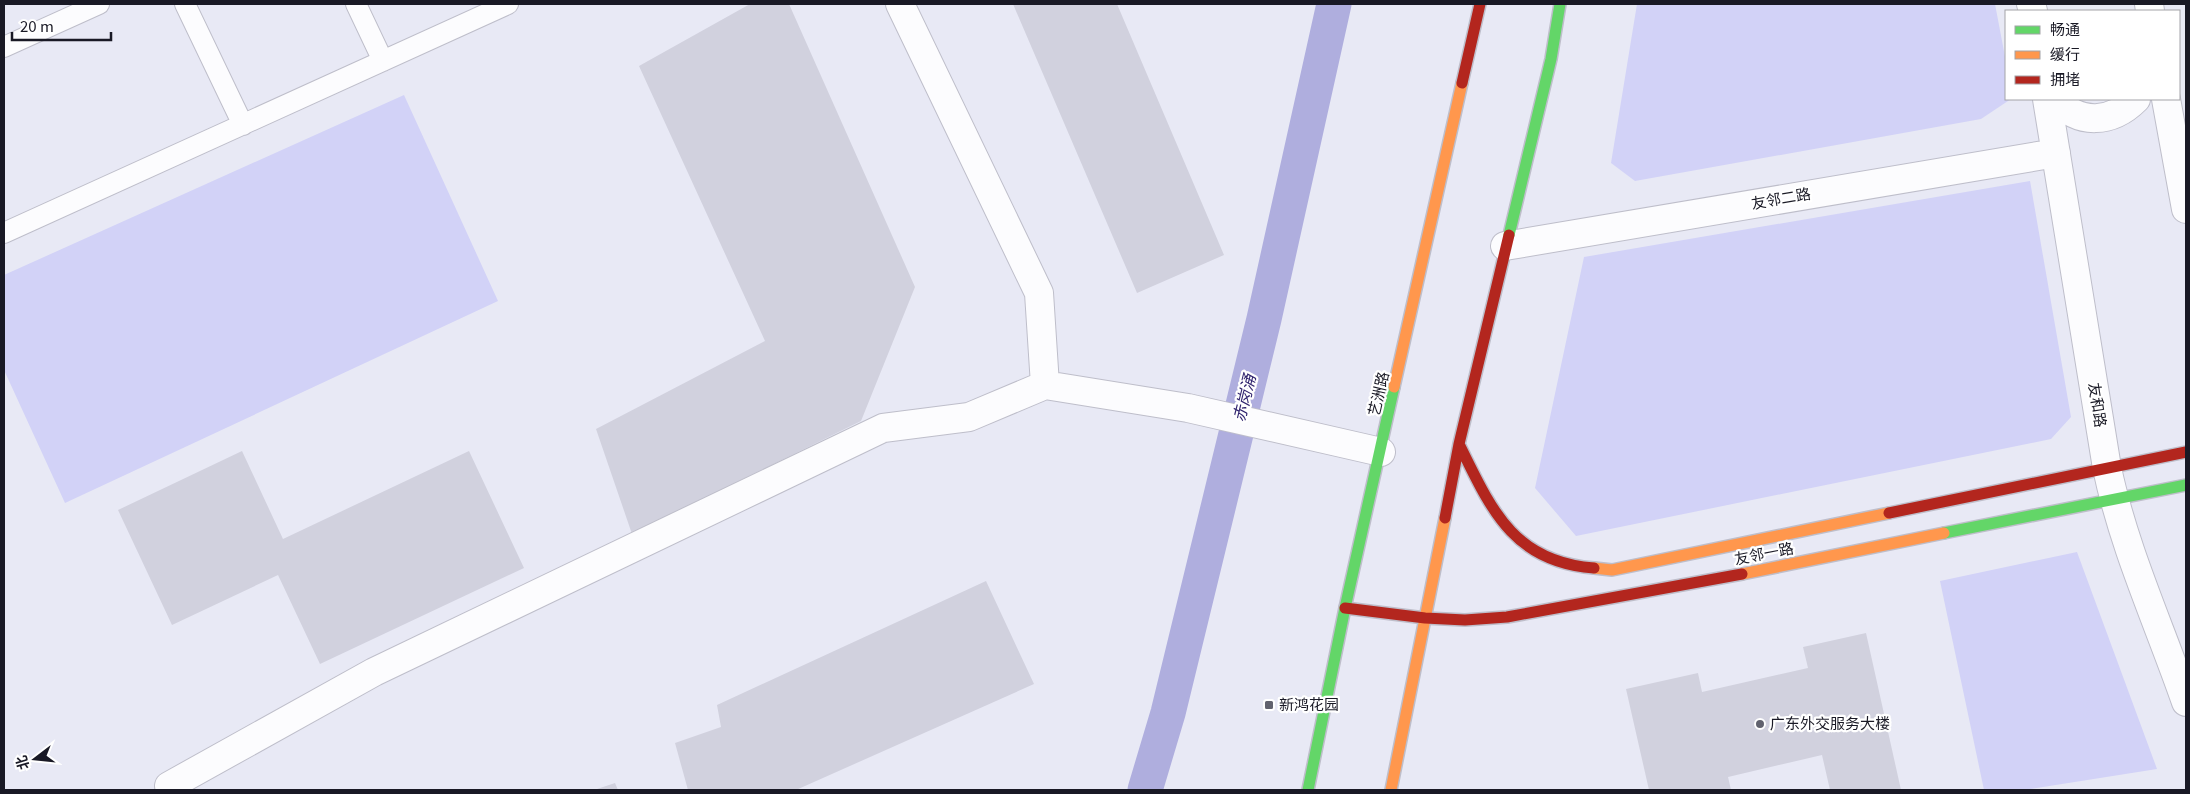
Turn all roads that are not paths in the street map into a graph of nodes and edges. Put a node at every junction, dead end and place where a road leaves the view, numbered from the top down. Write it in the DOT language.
graph roads {
  1 [pos="100,4"];
  2 [pos="185,4"];
  3 [pos="356,4"];
  4 [pos="508,4"];
  5 [pos="900,4"];
  6 [pos="1480,4"];
  7 [pos="1560,4"];
  8 [pos="4,47"];
  9 [pos="383,61"];
  10 [pos="2047,100"];
  11 [pos="2057,100"];
  12 [pos="2135,100"];
  13 [pos="2166,100"];
  14 [pos="243,125"];
  15 [pos="2179,130"];
  16 [pos="2056,153"];
  17 [pos="2186,208"];
  18 [pos="4,233"];
  19 [pos="1505,246"];
  20 [pos="1045,385"];
  21 [pos="1459,444"];
  22 [pos="1381,452"];
  23 [pos="2186,452"];
  24 [pos="2107,468"];
  25 [pos="2186,485"];
  26 [pos="2114,500"];
  27 [pos="1345,608"];
  28 [pos="1425,618"];
  29 [pos="2186,702"];
  30 [pos="169,786"];
  31 [pos="1308,790"];
  32 [pos="1391,790"];
  1 -- 8 [label="lane"];
  2 -- 14 [label="lane"];
  3 -- 9 [label="lane"];
  4 -- 9 [label="lane"];
  5 -- 20 [label="street"];
  6 -- 22 [label="street, 艺洲路"];
  7 -- 19 [label="street"];
  9 -- 14 [label="lane"];
  10 -- 16 [label="street, 友和路"];
  11 -- 12 [label="street"];
  13 -- 15 [label="street"];
  14 -- 18 [label="lane"];
  15 -- 17 [label="street"];
  16 -- 19 [label="street, 友邻二路"];
  16 -- 24 [label="street, 友和路"];
  19 -- 21 [label="street"];
  20 -- 22 [label="street"];
  20 -- 30 [label="street"];
  21 -- 24 [label="street, 友邻一路"];
  21 -- 28 [label="street"];
  22 -- 27 [label="street, 艺洲路"];
  23 -- 24 [label="street, 友邻一路"];
  24 -- 26 [label="street, 友和路"];
  25 -- 26 [label="street, 友邻一路"];
  26 -- 28 [label="street, 友邻一路"];
  26 -- 29 [label="street, 友和路"];
  27 -- 28 [label="street, 友邻一路"];
  27 -- 31 [label="street, 艺洲路"];
  28 -- 32 [label="street"];
}
